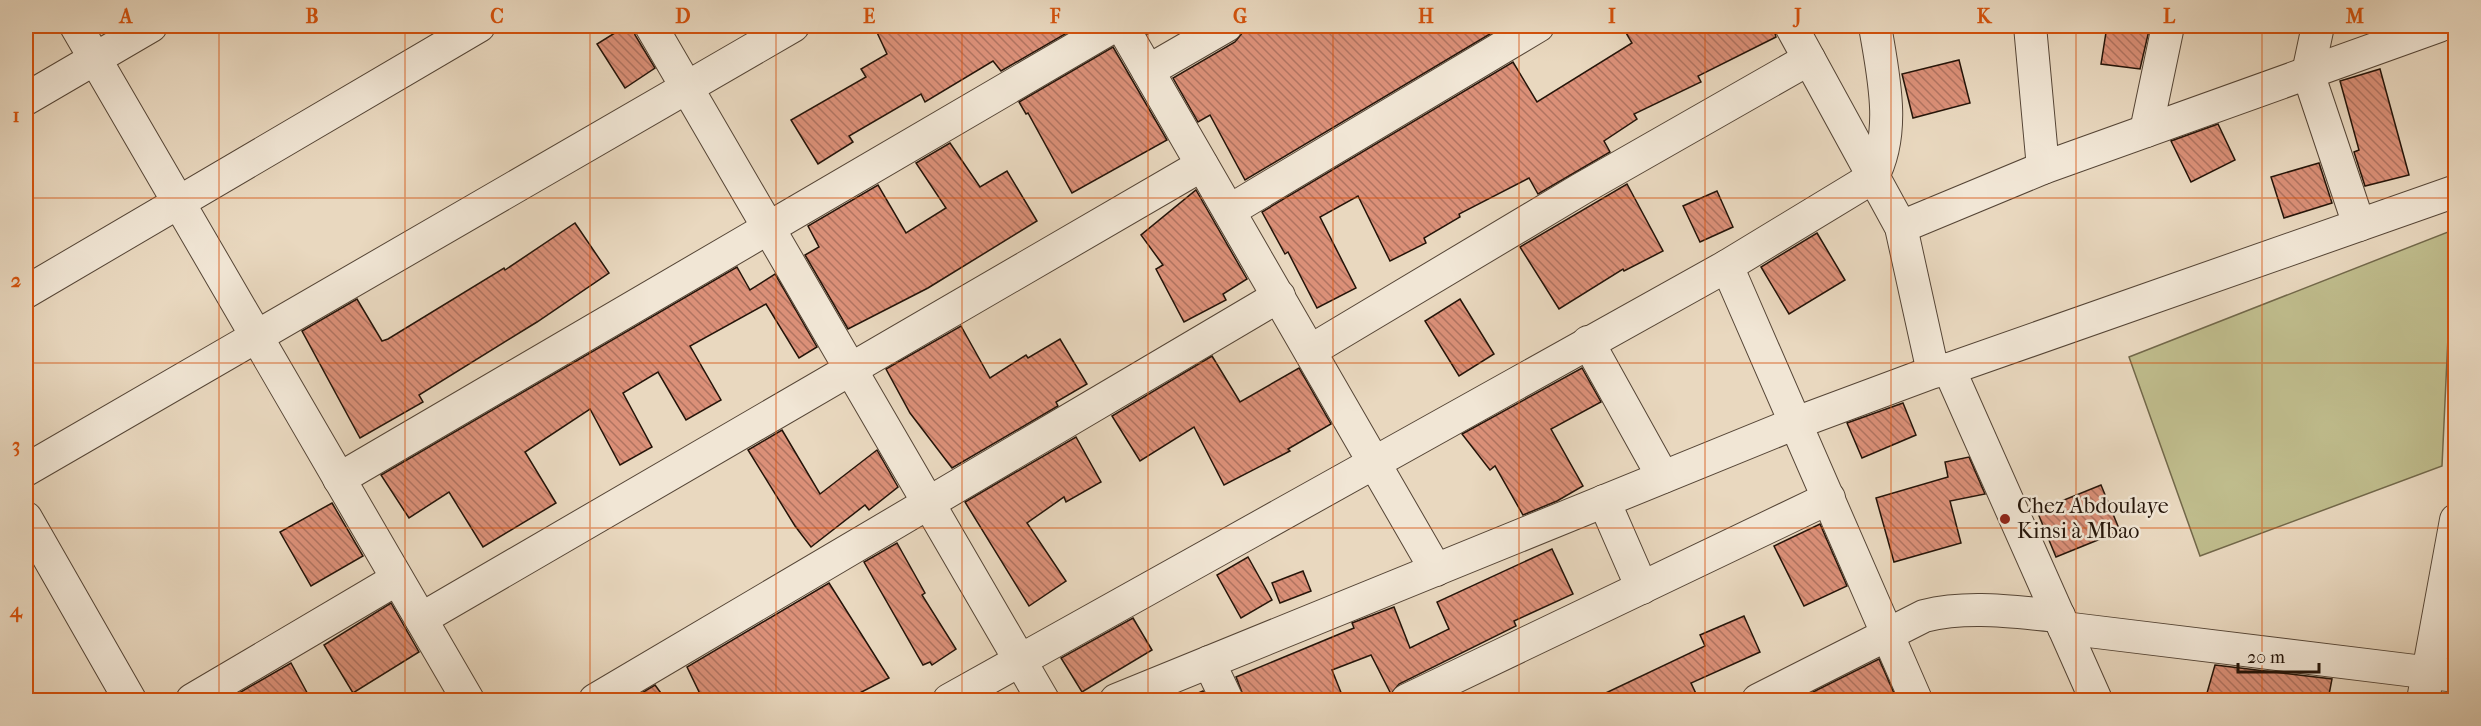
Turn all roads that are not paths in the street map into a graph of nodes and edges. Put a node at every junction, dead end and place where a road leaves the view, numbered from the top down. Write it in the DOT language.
graph roads {
  1 [pos="76,26"];
  2 [pos="151,26"];
  3 [pos="479,26"];
  4 [pos="651,26"];
  5 [pos="793,26"];
  6 [pos="1114,26"];
  7 [pos="1122,26"];
  8 [pos="1226,26"];
  9 [pos="1538,26"];
  10 [pos="1791,26"];
  11 [pos="1875,26"];
  12 [pos="2030,26"];
  13 [pos="2168,26"];
  14 [pos="2318,26"];
  15 [pos="2439,26"];
  16 [pos="95,58"];
  17 [pos="1809,59"];
  18 [pos="1148,71"];
  19 [pos="2308,73"];
  20 [pos="687,87"];
  21 [pos="26,99"];
  22 [pos="2146,131"];
  23 [pos="1202,165"];
  24 [pos="2043,168"];
  25 [pos="1872,177"];
  26 [pos="2456,191"];
  27 [pos="178,202"];
  28 [pos="1229,211"];
  29 [pos="2359,225"];
  30 [pos="1901,227"];
  31 [pos="769,228"];
  32 [pos="1727,266"];
  33 [pos="26,292"];
  34 [pos="1279,296"];
  35 [pos="257,337"];
  36 [pos="1588,342"];
  37 [pos="1310,351"];
  38 [pos="851,369"];
  39 [pos="1941,371"];
  40 [pos="1796,423"];
  41 [pos="1375,464"];
  42 [pos="26,470"];
  43 [pos="1663,477"];
  44 [pos="339,479"];
  45 [pos="1828,498"];
  46 [pos="1604,501"];
  47 [pos="928,502"];
  48 [pos="26,518"];
  49 [pos="2456,520"];
  50 [pos="1436,570"];
  51 [pos="397,579"];
  52 [pos="1642,588"];
  53 [pos="421,619"];
  54 [pos="2061,622"];
  55 [pos="1887,634"];
  56 [pos="1020,662"];
  57 [pos="1209,662"];
  58 [pos="2436,683"];
  59 [pos="130,700"];
  60 [pos="192,700"];
  61 [pos="468,700"];
  62 [pos="595,700"];
  63 [pos="950,700"];
  64 [pos="1043,700"];
  65 [pos="1116,700"];
  66 [pos="1227,700"];
  67 [pos="1408,700"];
  68 [pos="1758,700"];
  69 [pos="1916,700"];
  70 [pos="2096,700"];
  1 -- 16 [label="street"];
  2 -- 16 [label="street"];
  3 -- 27 [label="street"];
  4 -- 20 [label="street"];
  5 -- 20 [label="street"];
  6 -- 31 [label="street"];
  7 -- 18 [label="street"];
  8 -- 18 [label="street"];
  9 -- 28 [label="street"];
  10 -- 17 [label="street"];
  11 -- 25 [label="street"];
  12 -- 24 [label="street"];
  13 -- 22 [label="street"];
  14 -- 19 [label="street"];
  15 -- 19 [label="street"];
  16 -- 21 [label="street"];
  16 -- 27 [label="street"];
  17 -- 25 [label="street"];
  17 -- 37 [label="street"];
  18 -- 23 [label="street"];
  19 -- 22 [label="street"];
  19 -- 29 [label="street"];
  20 -- 31 [label="street"];
  20 -- 35 [label="street"];
  22 -- 24 [label="street"];
  23 -- 28 [label="street"];
  23 -- 38 [label="street"];
  24 -- 30 [label="street"];
  25 -- 30 [label="street"];
  25 -- 32 [label="street"];
  26 -- 29 [label="street"];
  27 -- 33 [label="street"];
  27 -- 35 [label="street"];
  28 -- 34 [label="street"];
  29 -- 39 [label="street"];
  30 -- 39 [label="street"];
  31 -- 38 [label="street"];
  31 -- 44 [label="street"];
  32 -- 36 [label="street"];
  32 -- 40 [label="street"];
  34 -- 37 [label="street"];
  34 -- 47 [label="street"];
  35 -- 42 [label="street"];
  35 -- 44 [label="street"];
  36 -- 41 [label="street"];
  36 -- 43 [label="street"];
  37 -- 41 [label="street"];
  38 -- 47 [label="street"];
  38 -- 53 [label="street"];
  39 -- 40 [label="street"];
  39 -- 54 [label="street"];
  40 -- 43 [label="street"];
  40 -- 45 [label="street"];
  41 -- 50 [label="street"];
  41 -- 56 [label="street"];
  43 -- 46 [label="street"];
  44 -- 51 [label="street"];
  45 -- 52 [label="street"];
  45 -- 55 [label="street"];
  46 -- 50 [label="street"];
  46 -- 52 [label="street"];
  47 -- 56 [label="street"];
  47 -- 62 [label="street"];
  48 -- 59 [label="street"];
  49 -- 58 [label="street"];
  50 -- 57 [label="street"];
  51 -- 53 [label="street"];
  51 -- 60 [label="street"];
  52 -- 67 [label="street"];
  53 -- 61 [label="street"];
  54 -- 55 [label="street"];
  54 -- 58 [label="street"];
  54 -- 70 [label="street"];
  55 -- 68 [label="street"];
  55 -- 69 [label="street"];
  56 -- 63 [label="street"];
  56 -- 64 [label="street"];
  57 -- 65 [label="street"];
  57 -- 66 [label="street"];
}
